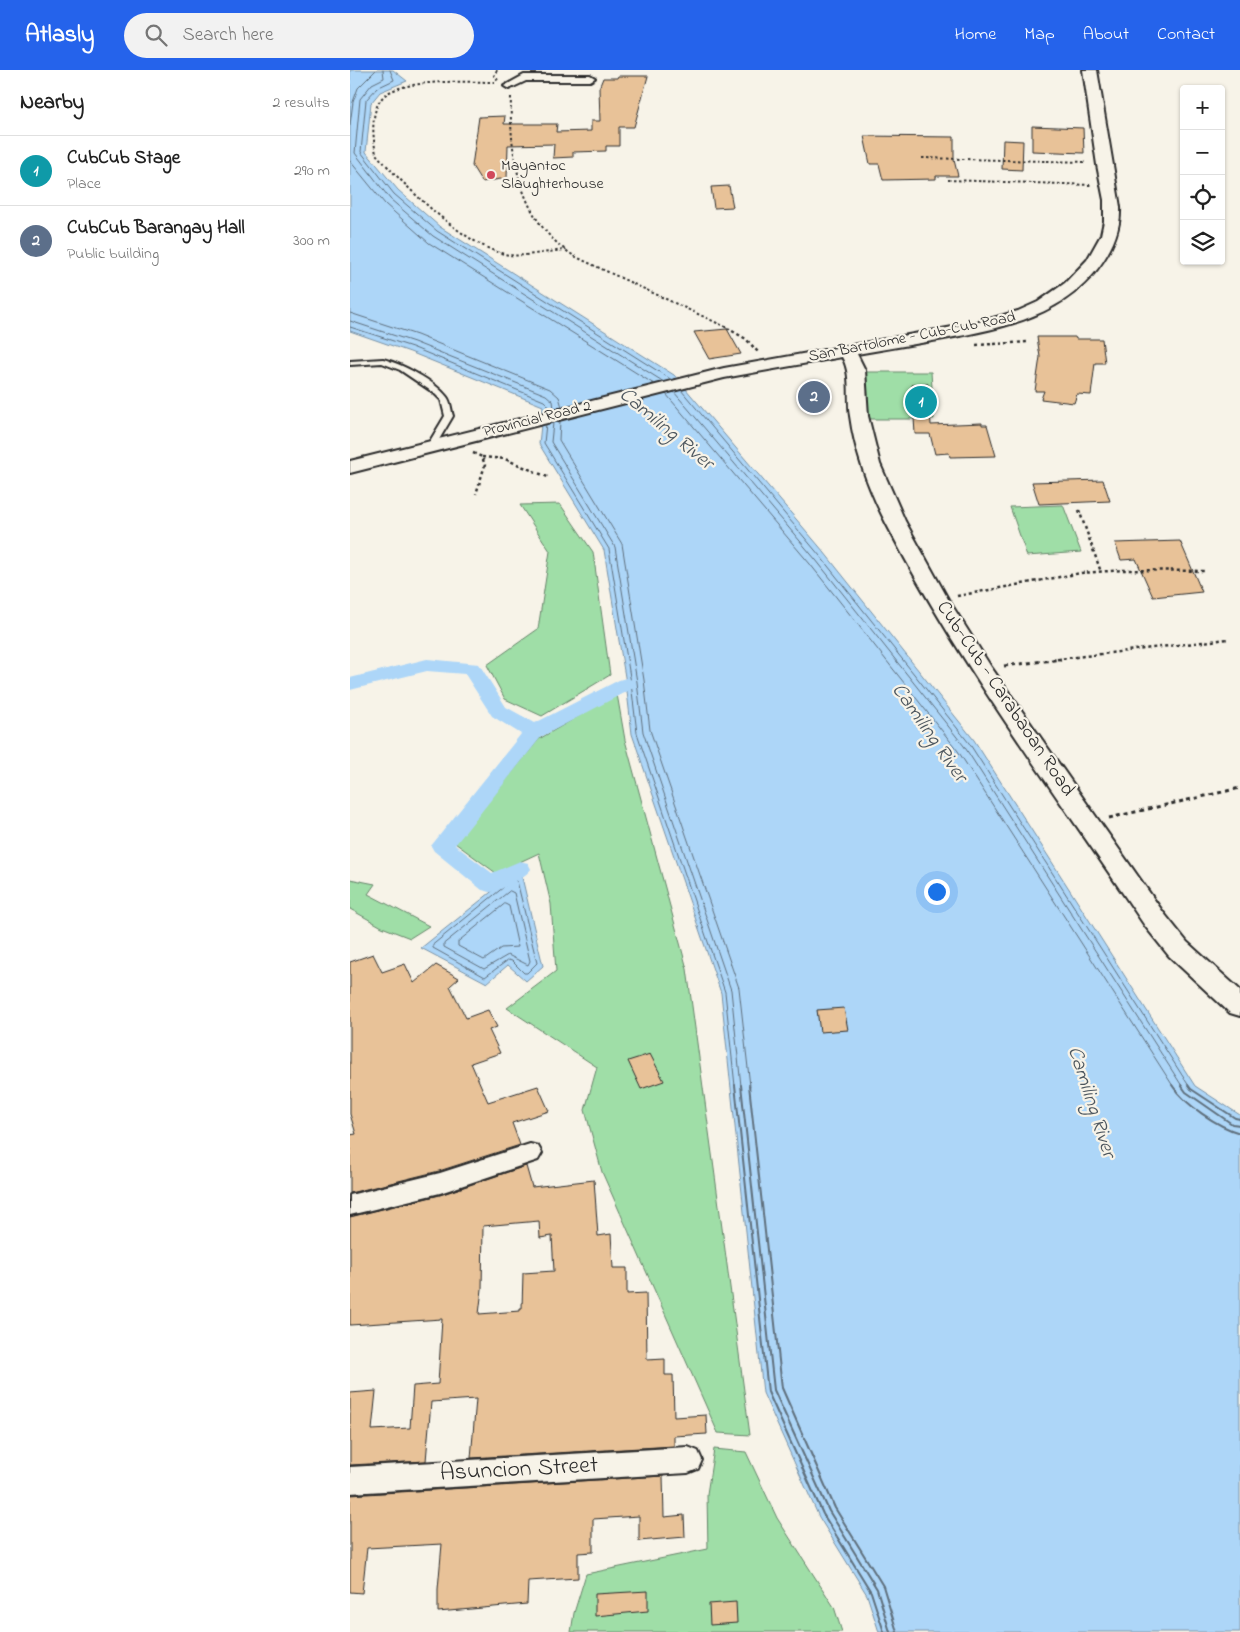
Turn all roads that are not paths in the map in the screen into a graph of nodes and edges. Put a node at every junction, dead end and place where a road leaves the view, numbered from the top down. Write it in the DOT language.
graph roads {
  1 [pos="1090,70"];
  2 [pos="590,78"];
  3 [pos="509,86"];
  4 [pos="847,352"];
  5 [pos="350,362"];
  6 [pos="724,373"];
  7 [pos="435,445"];
  8 [pos="350,467"];
  9 [pos="1240,1006"];
  10 [pos="530,1153"];
  11 [pos="350,1205"];
  12 [pos="688,1460"];
  13 [pos="350,1480"];
  1 -- 4 [label="street, San Bartolome - Cub-Cub Road"];
  2 -- 3 [label="street"];
  4 -- 6 [label="street, San Bartolome - Cub-Cub Road"];
  4 -- 9 [label="street, Cub-Cub - Carabaoan Road"];
  5 -- 7 [label="lane"];
  6 -- 7 [label="street, Provincial Road 2"];
  7 -- 8 [label="street, Provincial Road 2"];
  10 -- 11 [label="street"];
  12 -- 13 [label="street, Asuncion Street"];
}
